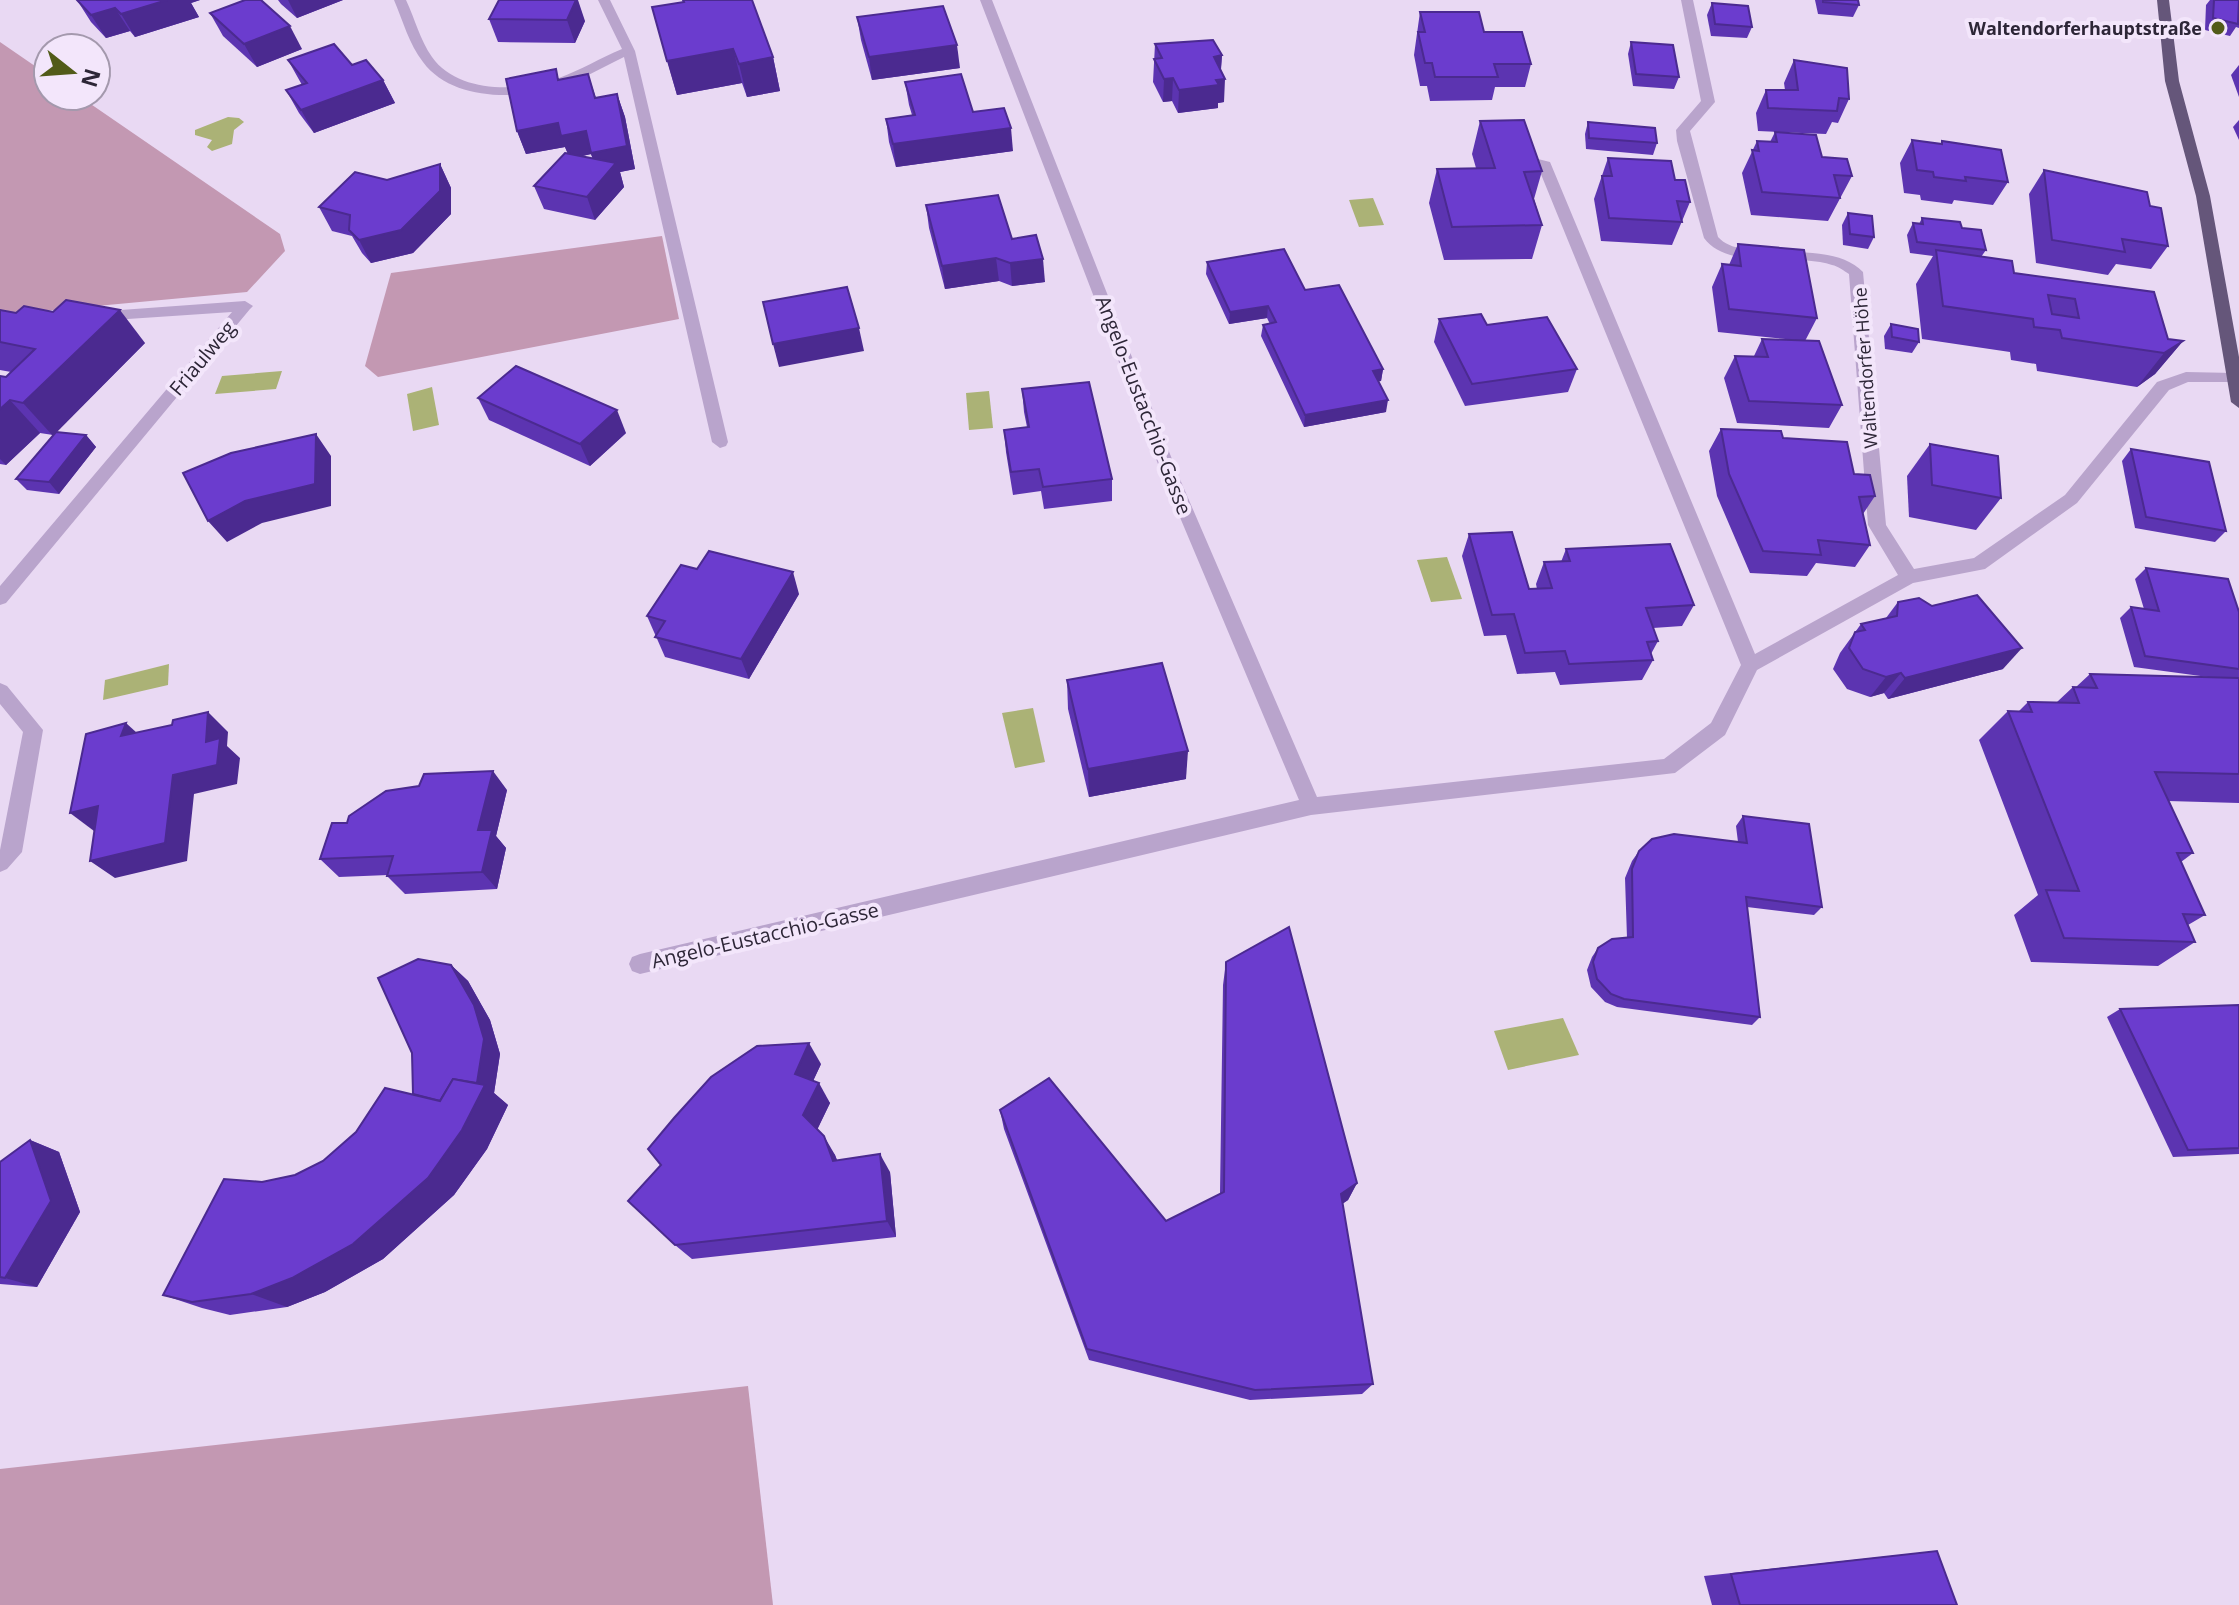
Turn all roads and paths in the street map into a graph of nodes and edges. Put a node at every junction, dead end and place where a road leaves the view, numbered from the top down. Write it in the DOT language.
graph roads {
  1 [pos="400,0"];
  2 [pos="604,0"];
  3 [pos="986,0"];
  4 [pos="1687,0"];
  5 [pos="2163,0"];
  6 [pos="629,51"];
  7 [pos="1543,162"];
  8 [pos="77,317"];
  9 [pos="2234,378"];
  10 [pos="2239,402"];
  11 [pos="720,442"];
  12 [pos="1909,577"];
  13 [pos="0,598"];
  14 [pos="1750,665"];
  15 [pos="0,691"];
  16 [pos="1311,806"];
  17 [pos="0,863"];
  18 [pos="640,964"];
  1 -- 6 [label="street"];
  2 -- 6 [label="street"];
  3 -- 16 [label="street, Angelo-Eustacchio-Gasse"];
  4 -- 12 [label="street, Waltendorfer Höhe"];
  5 -- 9 [label="main road"];
  6 -- 11 [label="street"];
  7 -- 14 [label="street"];
  8 -- 13 [label="street, Friaulweg"];
  9 -- 10 [label="main road"];
  9 -- 12 [label="street"];
  12 -- 14 [label="street"];
  14 -- 16 [label="street, Angelo-Eustacchio-Gasse"];
  15 -- 17 [label="street"];
  16 -- 18 [label="street, Angelo-Eustacchio-Gasse"];
}
